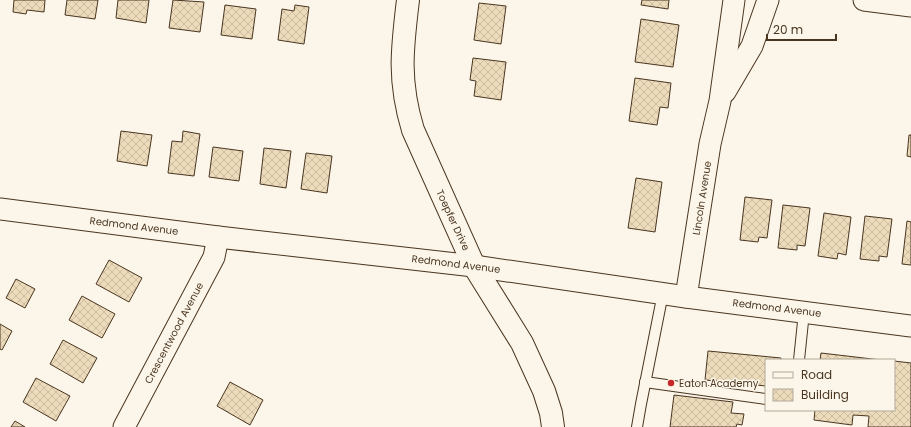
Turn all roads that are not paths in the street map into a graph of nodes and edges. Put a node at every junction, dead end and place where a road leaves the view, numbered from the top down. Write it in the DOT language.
graph roads {
  1 [pos="408,0"];
  2 [pos="734,0"];
  3 [pos="768,0"];
  4 [pos="864,0"];
  5 [pos="911,6"];
  6 [pos="720,101"];
  7 [pos="0,209"];
  8 [pos="218,237"];
  9 [pos="474,266"];
  10 [pos="663,293"];
  11 [pos="686,297"];
  12 [pos="804,312"];
  13 [pos="911,326"];
  14 [pos="799,359"];
  15 [pos="645,382"];
  16 [pos="765,399"];
  17 [pos="124,427"];
  18 [pos="553,427"];
  19 [pos="637,427"];
  1 -- 9 [label="street, Toepfer Drive"];
  2 -- 6 [label="street, Lincoln Avenue"];
  3 -- 6 [label="street, Lincoln Avenue"];
  4 -- 5 [label="street"];
  6 -- 11 [label="street, Lincoln Avenue"];
  7 -- 8 [label="street, Redmond Avenue"];
  8 -- 9 [label="street, Redmond Avenue"];
  8 -- 17 [label="street, Crescentwood Avenue"];
  9 -- 10 [label="street, Redmond Avenue"];
  9 -- 18 [label="street, Toepfer Drive"];
  10 -- 11 [label="street, Redmond Avenue"];
  10 -- 15 [label="lane"];
  11 -- 12 [label="street, Redmond Avenue"];
  12 -- 13 [label="street, Redmond Avenue"];
  12 -- 14 [label="lane"];
  15 -- 16 [label="lane"];
  15 -- 19 [label="lane"];
}
